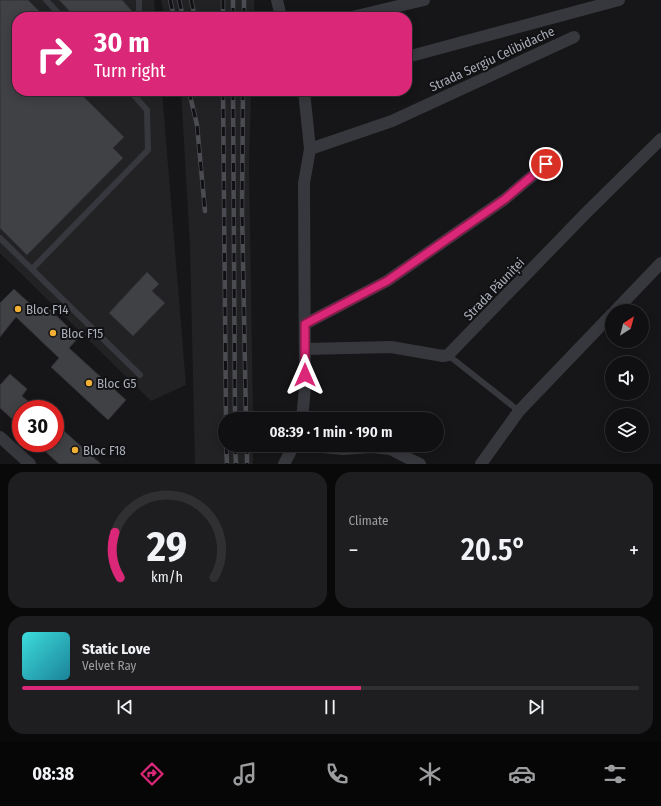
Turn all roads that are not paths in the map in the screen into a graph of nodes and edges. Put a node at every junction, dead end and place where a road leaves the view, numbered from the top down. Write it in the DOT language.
graph roads {
  1 [pos="46,0"];
  2 [pos="139,0"];
  3 [pos="277,0"];
  4 [pos="424,0"];
  5 [pos="619,0"];
  6 [pos="57,12"];
  7 [pos="138,12"];
  8 [pos="280,12"];
  9 [pos="373,12"];
  10 [pos="574,37"];
  11 [pos="412,56"];
  12 [pos="134,96"];
  13 [pos="305,96"];
  14 [pos="661,139"];
  15 [pos="310,149"];
  16 [pos="556,156"];
  17 [pos="0,238"];
  18 [pos="661,263"];
  19 [pos="32,269"];
  20 [pos="622,304"];
  21 [pos="605,321"];
  22 [pos="305,324"];
  23 [pos="305,349"];
  24 [pos="448,355"];
  25 [pos="140,375"];
  26 [pos="519,411"];
  27 [pos="302,412"];
  28 [pos="0,437"];
  29 [pos="290,452"];
  30 [pos="396,452"];
  31 [pos="30,464"];
  32 [pos="284,464"];
  33 [pos="420,464"];
  34 [pos="481,464"];
  1 -- 6 [label="lane"];
  2 -- 7 [label="lane"];
  3 -- 8 [label="street"];
  4 -- 9 [label="street"];
  5 -- 11 [label="street"];
  10 -- 15 [label="street, Strada Sergiu Celibidache"];
  12 -- 19 [label="lane"];
  13 -- 15 [label="street"];
  14 -- 24 [label="street, Strada Păuniței"];
  15 -- 22 [label="street"];
  16 -- 22 [label="street"];
  17 -- 19 [label="lane"];
  18 -- 20 [label="street"];
  19 -- 25 [label="lane"];
  21 -- 26 [label="street"];
  22 -- 23 [label="street"];
  23 -- 24 [label="street"];
  23 -- 27 [label="street"];
  24 -- 26 [label="lane"];
  26 -- 34 [label="street"];
  28 -- 31 [label="street"];
  29 -- 32 [label="street"];
  30 -- 33 [label="street"];
}
